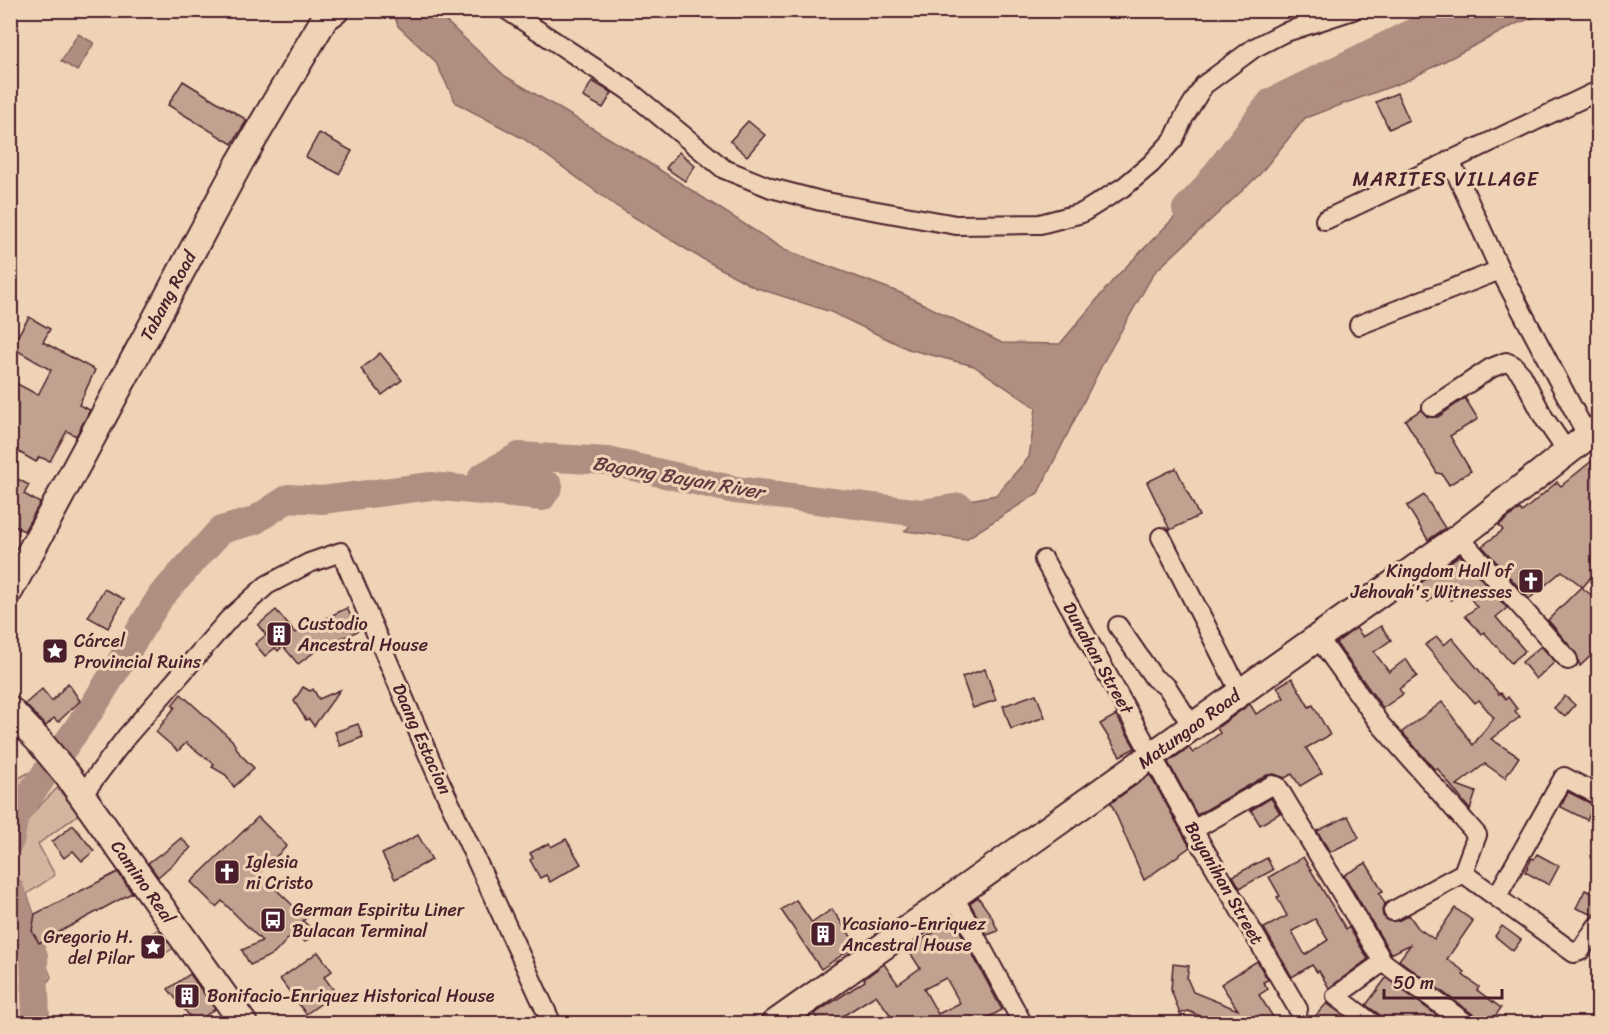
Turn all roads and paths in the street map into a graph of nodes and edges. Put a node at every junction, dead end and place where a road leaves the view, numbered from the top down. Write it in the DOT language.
graph roads {
  1 [pos="507,10"];
  2 [pos="1353,10"];
  3 [pos="328,13"];
  4 [pos="1599,91"];
  5 [pos="1450,160"];
  6 [pos="1325,220"];
  7 [pos="1500,270"];
  8 [pos="1359,325"];
  9 [pos="1432,407"];
  10 [pos="1594,433"];
  11 [pos="1568,453"];
  12 [pos="1161,537"];
  13 [pos="1459,537"];
  14 [pos="1044,560"];
  15 [pos="10,590"];
  16 [pos="1118,626"];
  17 [pos="1317,636"];
  18 [pos="1568,660"];
  19 [pos="1240,692"];
  20 [pos="10,710"];
  21 [pos="1192,726"];
  22 [pos="1151,756"];
  23 [pos="75,785"];
  24 [pos="1599,795"];
  25 [pos="1193,830"];
  26 [pos="1463,873"];
  27 [pos="1497,896"];
  28 [pos="954,897"];
  29 [pos="1393,911"];
  30 [pos="1597,926"];
  31 [pos="1383,962"];
  32 [pos="1298,1009"];
  33 [pos="244,1023"];
  34 [pos="552,1023"];
  35 [pos="774,1023"];
  36 [pos="1023,1023"];
  37 [pos="1373,1023"];
  38 [pos="1467,1023"];
  1 -- 2 [label="street"];
  3 -- 15 [label="main road, Tabang Road"];
  4 -- 5 [label="street"];
  5 -- 6 [label="street"];
  5 -- 7 [label="street"];
  7 -- 8 [label="street"];
  7 -- 10 [label="street"];
  9 -- 11 [label="street"];
  10 -- 11 [label="main road, Matungao Road"];
  11 -- 13 [label="main road, Matungao Road"];
  12 -- 19 [label="street"];
  13 -- 17 [label="main road, Matungao Road"];
  13 -- 18 [label="street"];
  14 -- 22 [label="street, Dunahan Street"];
  16 -- 21 [label="street"];
  17 -- 19 [label="main road, Matungao Road"];
  17 -- 26 [label="street"];
  19 -- 21 [label="main road, Matungao Road"];
  20 -- 23 [label="main road, Camino Real"];
  21 -- 22 [label="main road, Matungao Road"];
  22 -- 25 [label="street, Bayanihan Street"];
  22 -- 28 [label="main road, Matungao Road"];
  23 -- 33 [label="main road, Camino Real"];
  23 -- 34 [label="street, Daang Estacion"];
  24 -- 27 [label="street"];
  25 -- 31 [label="street"];
  25 -- 32 [label="street, Bayanihan Street"];
  26 -- 27 [label="street"];
  26 -- 29 [label="street"];
  27 -- 30 [label="street"];
  28 -- 35 [label="main road, Matungao Road"];
  28 -- 36 [label="street"];
  31 -- 37 [label="street"];
  31 -- 38 [label="street"];
}
